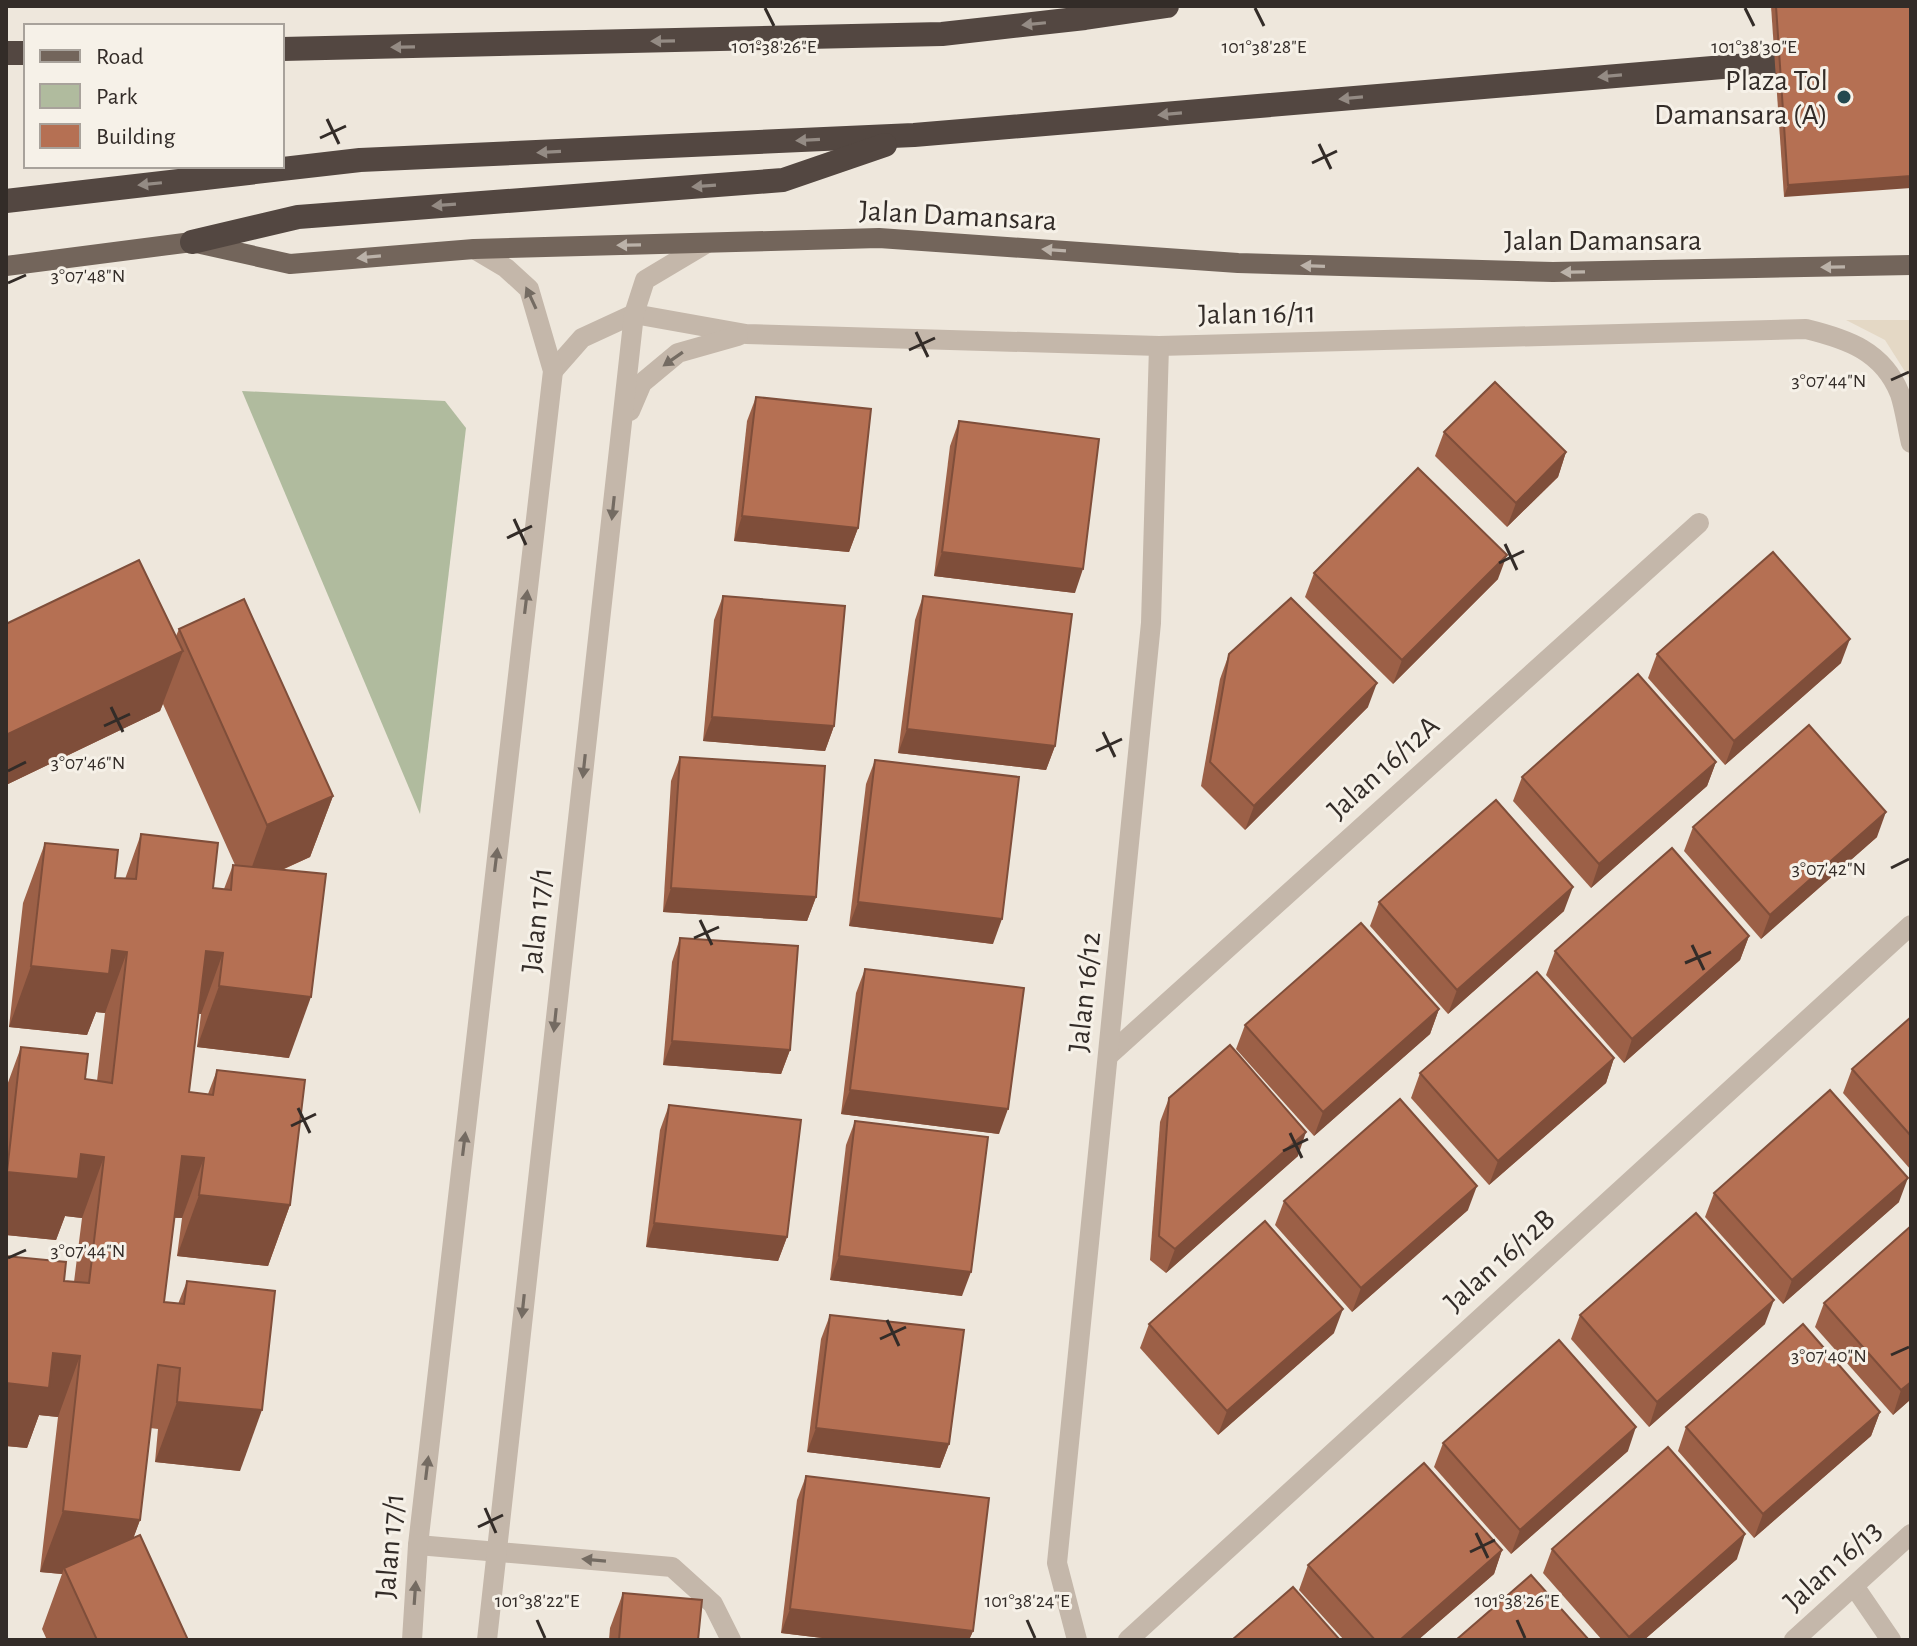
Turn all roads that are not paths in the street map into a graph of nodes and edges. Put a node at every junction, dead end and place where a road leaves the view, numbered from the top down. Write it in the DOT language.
graph roads {
  1 [pos="1167,6"];
  2 [pos="284,49"];
  3 [pos="1833,57"];
  4 [pos="914,135"];
  5 [pos="6,201"];
  6 [pos="192,242"];
  7 [pos="707,243"];
  8 [pos="474,249"];
  9 [pos="1911,265"];
  10 [pos="6,266"];
  11 [pos="634,314"];
  12 [pos="746,334"];
  13 [pos="1159,346"];
  14 [pos="553,371"];
  15 [pos="621,431"];
  16 [pos="1911,443"];
  17 [pos="1699,523"];
  18 [pos="1911,925"];
  19 [pos="1108,1056"];
  20 [pos="1911,1534"];
  21 [pos="418,1545"];
  22 [pos="495,1552"];
  23 [pos="1854,1586"];
  24 [pos="412,1640"];
  25 [pos="487,1640"];
  26 [pos="731,1640"];
  27 [pos="1077,1640"];
  28 [pos="1128,1640"];
  29 [pos="1794,1640"];
  30 [pos="1891,1640"];
  1 -- 2 [label="highway, one-way"];
  3 -- 4 [label="highway, one-way"];
  4 -- 5 [label="highway, one-way"];
  4 -- 6 [label="highway, one-way"];
  8 -- 6 [label="main road, Jalan Damansara, one-way"];
  6 -- 10 [label="main road, Jalan Damansara"];
  7 -- 8 [label="main road, Jalan Damansara, one-way"];
  9 -- 7 [label="main road, Jalan Damansara, one-way"];
  7 -- 11 [label="street, Jalan 17/1"];
  14 -- 8 [label="street, Jalan 17/1, one-way"];
  11 -- 12 [label="street, Jalan 16/11"];
  11 -- 14 [label="street"];
  11 -- 15 [label="street, Jalan 17/1"];
  12 -- 13 [label="street, Jalan 16/11"];
  12 -- 15 [label="street, one-way"];
  13 -- 16 [label="street, Jalan 16/11"];
  13 -- 19 [label="street, Jalan 16/12"];
  21 -- 14 [label="street, Jalan 17/1, one-way"];
  15 -- 22 [label="street, Jalan 17/1, one-way"];
  17 -- 19 [label="street, Jalan 16/12A"];
  18 -- 28 [label="street, Jalan 16/12B"];
  19 -- 27 [label="street, Jalan 16/12"];
  20 -- 23 [label="street, Jalan 16/13"];
  21 -- 22 [label="street"];
  24 -- 21 [label="street, Jalan 17/1, one-way"];
  22 -- 25 [label="street, Jalan 17/1"];
  26 -- 22 [label="street, one-way"];
  23 -- 29 [label="street, Jalan 16/13"];
  23 -- 30 [label="street"];
}
